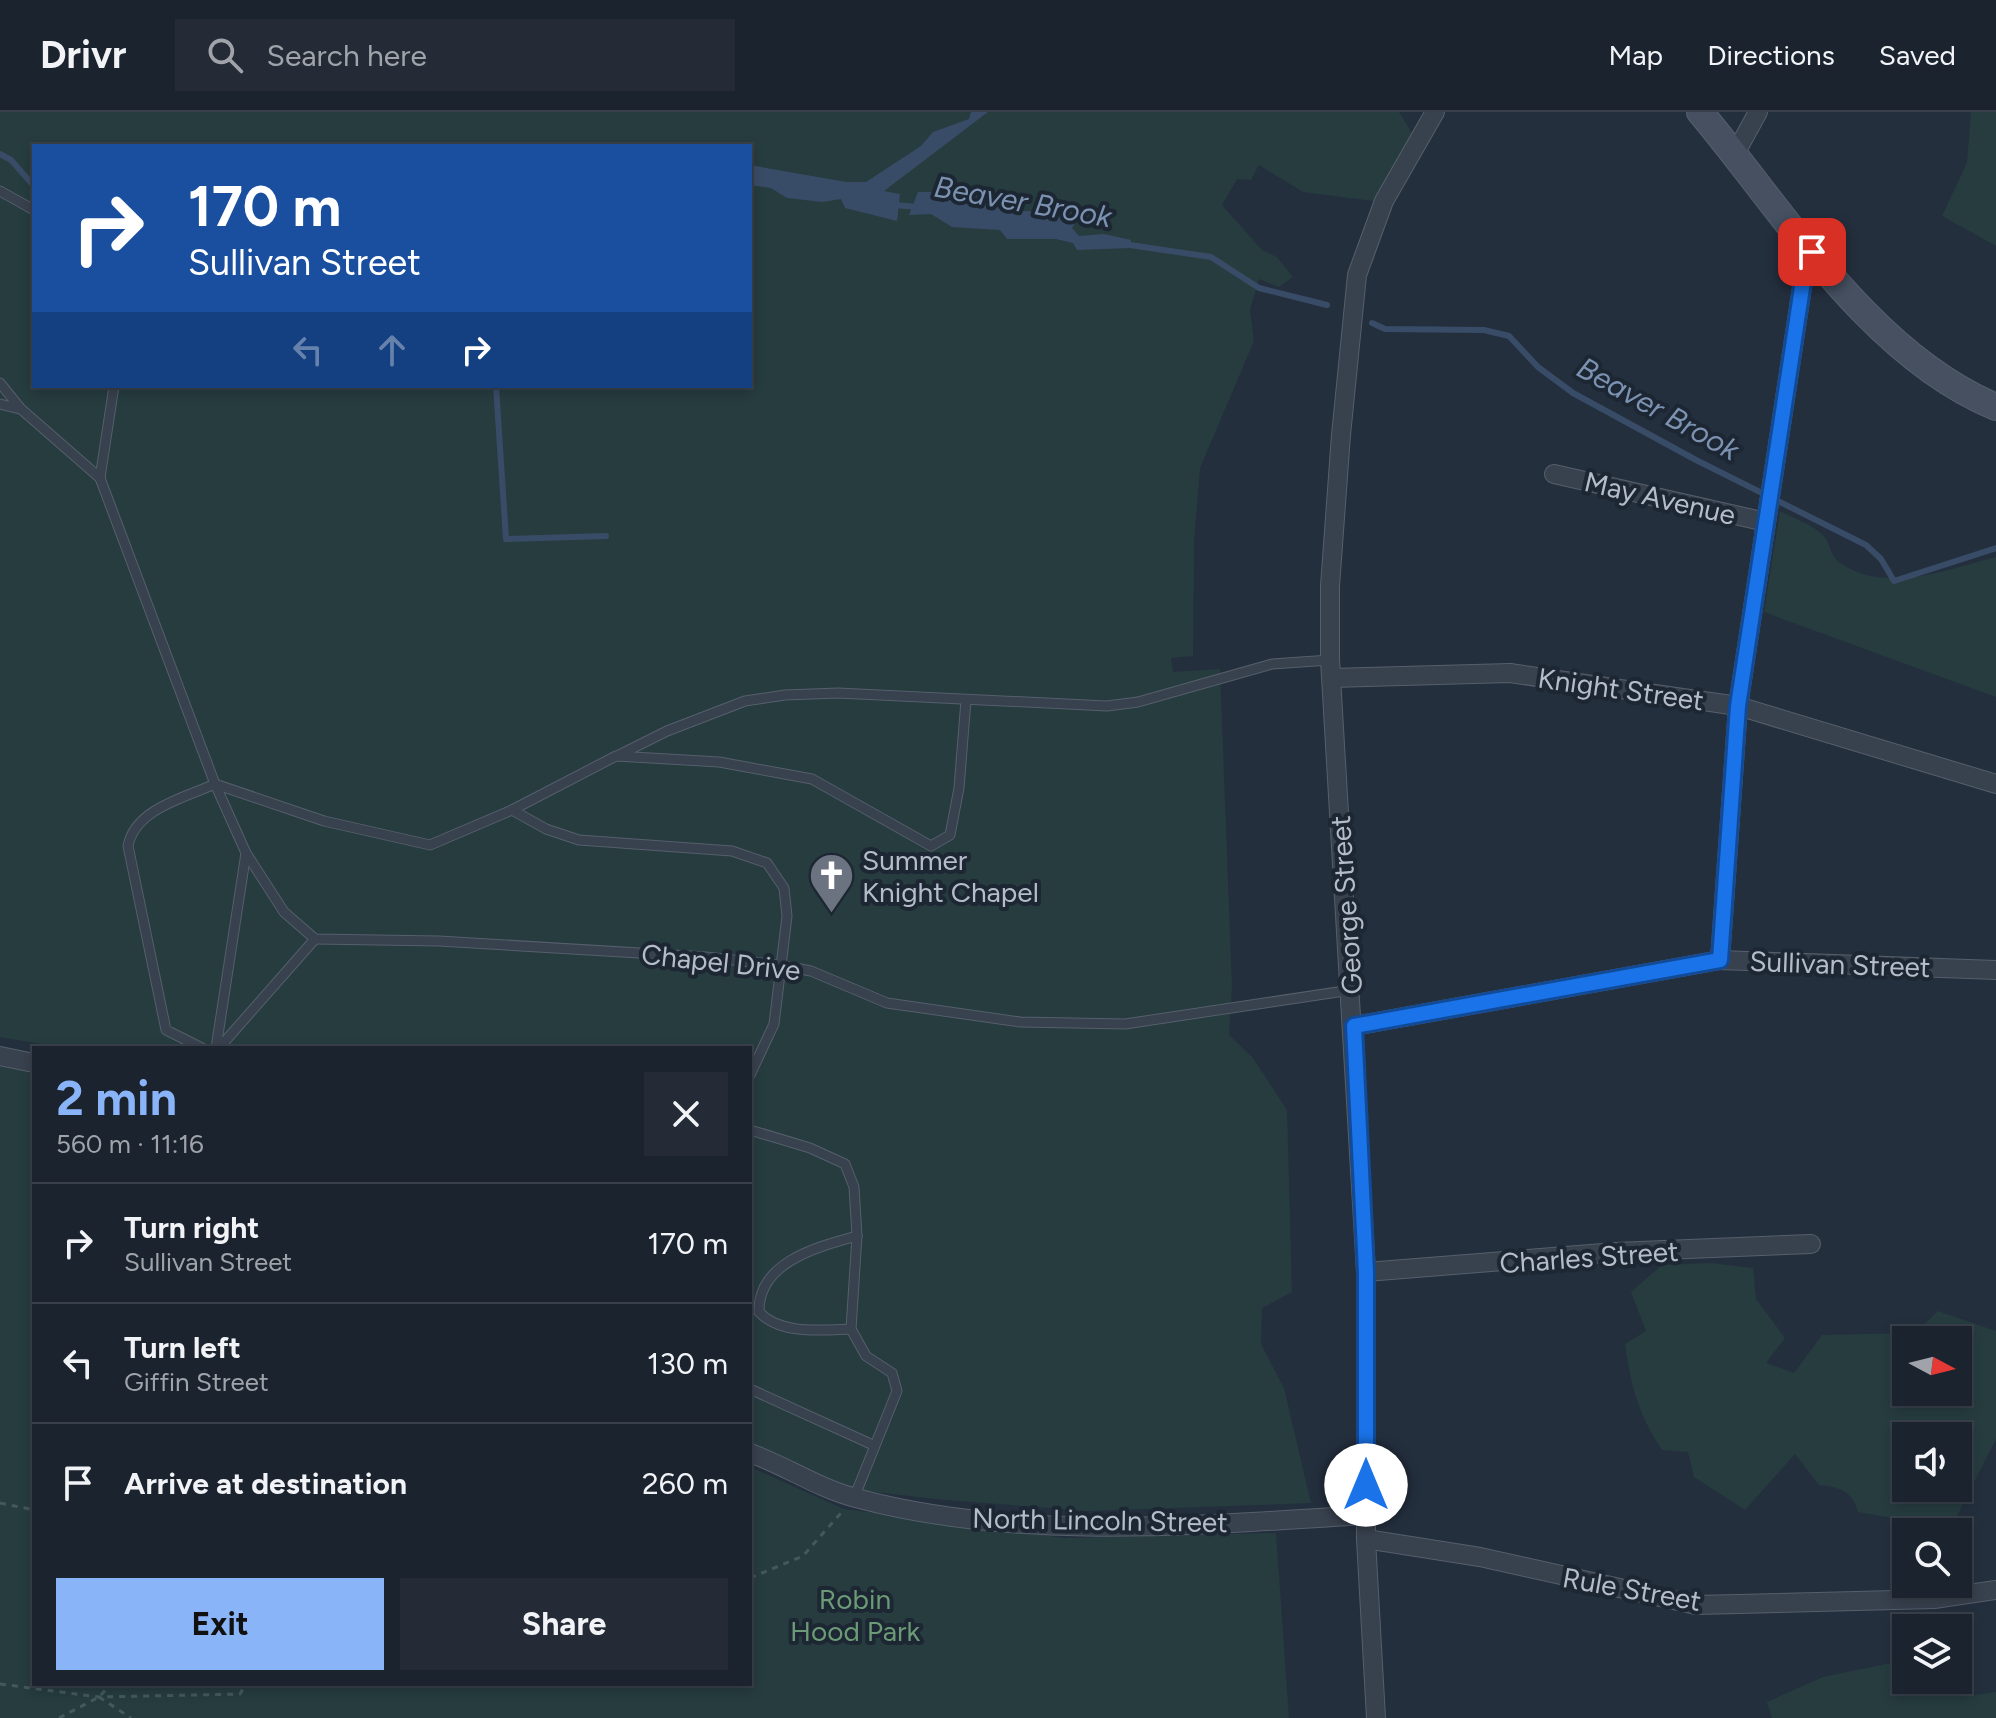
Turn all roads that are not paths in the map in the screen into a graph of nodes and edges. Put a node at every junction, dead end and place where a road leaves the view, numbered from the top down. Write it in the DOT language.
graph roads {
  1 [pos="1435,112"];
  2 [pos="1700,112"];
  3 [pos="1758,112"];
  4 [pos="1735,154"];
  5 [pos="0,191"];
  6 [pos="32,209"];
  7 [pos="1812,252"];
  8 [pos="0,383"];
  9 [pos="114,388"];
  10 [pos="0,404"];
  11 [pos="1996,407"];
  12 [pos="21,409"];
  13 [pos="1554,474"];
  14 [pos="100,478"];
  15 [pos="1767,514"];
  16 [pos="1331,669"];
  17 [pos="966,700"];
  18 [pos="1738,706"];
  19 [pos="616,756"];
  20 [pos="215,784"];
  21 [pos="1996,784"];
  22 [pos="512,810"];
  23 [pos="246,853"];
  24 [pos="315,939"];
  25 [pos="1720,960"];
  26 [pos="779,965"];
  27 [pos="1996,970"];
  28 [pos="1351,990"];
  29 [pos="1354,1026"];
  30 [pos="198,1046"];
  31 [pos="218,1046"];
  32 [pos="220,1046"];
  33 [pos="0,1056"];
  34 [pos="32,1063"];
  35 [pos="752,1071"];
  36 [pos="752,1131"];
  37 [pos="857,1236"];
  38 [pos="1811,1244"];
  39 [pos="1366,1272"];
  40 [pos="851,1329"];
  41 [pos="752,1390"];
  42 [pos="873,1445"];
  43 [pos="752,1454"];
  44 [pos="854,1498"];
  45 [pos="1366,1515"];
  46 [pos="1366,1539"];
  47 [pos="1996,1590"];
  48 [pos="1376,1718"];
  1 -- 16 [label="street, George Street"];
  2 -- 4 [label="main road"];
  3 -- 4 [label="street"];
  4 -- 7 [label="main road"];
  5 -- 6 [label="lane"];
  7 -- 11 [label="main road"];
  7 -- 15 [label="street"];
  8 -- 12 [label="lane"];
  9 -- 14 [label="lane"];
  10 -- 12 [label="lane"];
  12 -- 14 [label="lane"];
  13 -- 15 [label="street, May Avenue"];
  14 -- 20 [label="lane"];
  15 -- 18 [label="street"];
  16 -- 17 [label="lane"];
  16 -- 18 [label="street, Knight Street"];
  16 -- 28 [label="street, George Street"];
  17 -- 19 [label="lane"];
  17 -- 19 [label="lane"];
  18 -- 21 [label="street, Knight Street"];
  18 -- 25 [label="street"];
  19 -- 22 [label="lane"];
  20 -- 22 [label="lane"];
  20 -- 23 [label="lane"];
  20 -- 30 [label="lane"];
  22 -- 26 [label="lane"];
  23 -- 24 [label="lane"];
  23 -- 31 [label="lane"];
  24 -- 26 [label="lane, Chapel Drive"];
  24 -- 32 [label="lane"];
  25 -- 27 [label="street, Sullivan Street"];
  25 -- 29 [label="street, Sullivan Street"];
  26 -- 28 [label="lane, Chapel Drive"];
  26 -- 35 [label="lane"];
  28 -- 29 [label="street, George Street"];
  29 -- 39 [label="street, George Street"];
  33 -- 34 [label="street"];
  36 -- 37 [label="lane"];
  37 -- 40 [label="lane"];
  37 -- 40 [label="lane"];
  38 -- 39 [label="street, Charles Street"];
  39 -- 45 [label="street, George Street"];
  40 -- 42 [label="lane"];
  41 -- 42 [label="lane"];
  42 -- 44 [label="lane"];
  43 -- 44 [label="street, North Lincoln Street"];
  44 -- 45 [label="street, North Lincoln Street"];
  45 -- 46 [label="street, George Street"];
  46 -- 47 [label="street, Rule Street"];
  46 -- 48 [label="street, George Street"];
}
